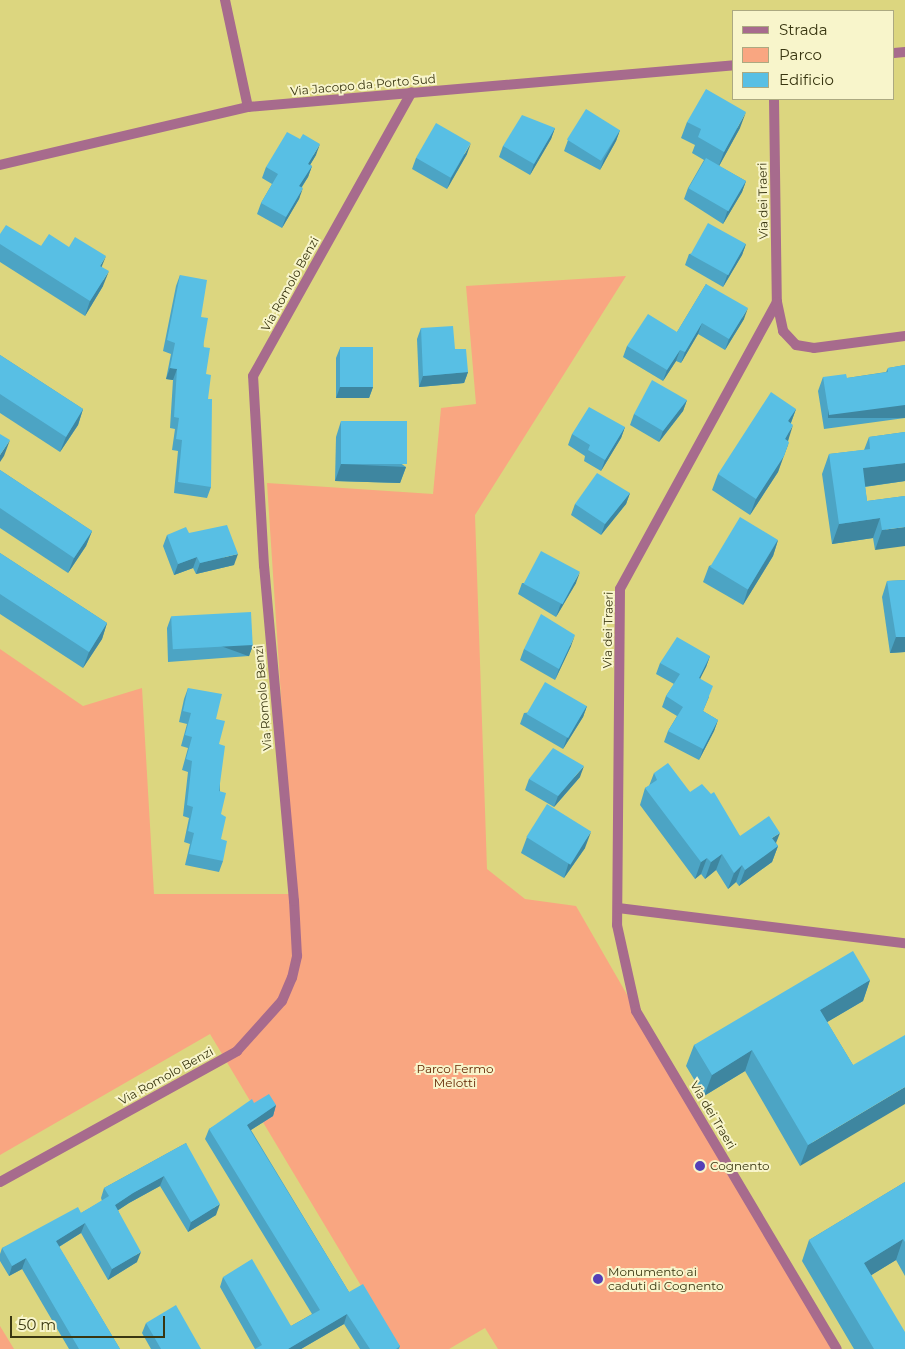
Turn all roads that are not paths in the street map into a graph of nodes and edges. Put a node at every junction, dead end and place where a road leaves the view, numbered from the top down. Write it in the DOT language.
graph roads {
  1 [pos="225,0"];
  2 [pos="732,65"];
  3 [pos="412,92"];
  4 [pos="774,100"];
  5 [pos="248,107"];
  6 [pos="1,166"];
  7 [pos="777,302"];
  8 [pos="905,336"];
  9 [pos="618,908"];
  10 [pos="905,943"];
  11 [pos="0,1182"];
  12 [pos="837,1349"];
  1 -- 5 [label="street"];
  2 -- 3 [label="street, Via Jacopo da Porto Sud"];
  3 -- 5 [label="street, Via Jacopo da Porto Sud"];
  3 -- 11 [label="street, Via Romolo Benzi"];
  4 -- 7 [label="street, Via dei Traeri"];
  5 -- 6 [label="street, Via Jacopo da Porto Sud"];
  7 -- 8 [label="street, Via dei Traeri"];
  7 -- 9 [label="street, Via dei Traeri"];
  9 -- 10 [label="street"];
  9 -- 12 [label="street, Via dei Traeri"];
}
